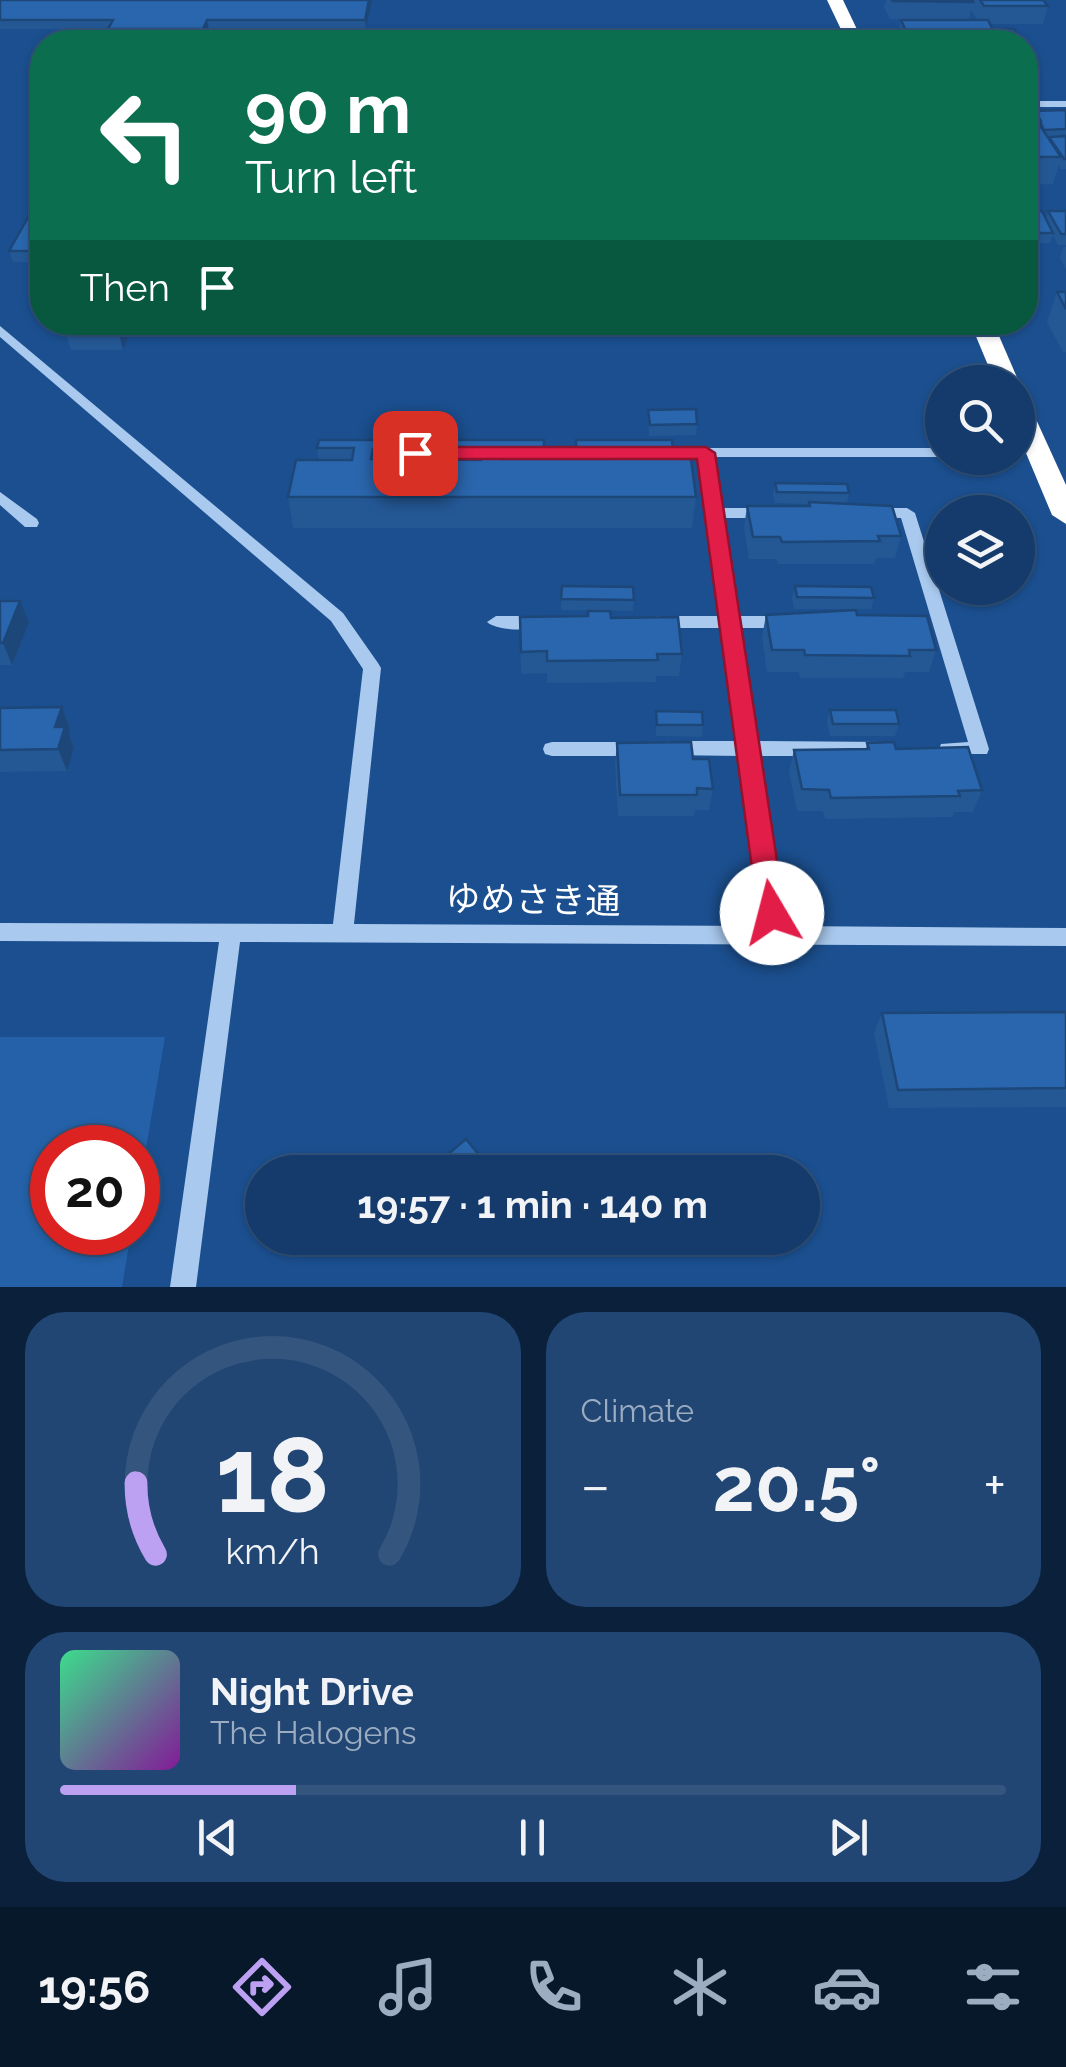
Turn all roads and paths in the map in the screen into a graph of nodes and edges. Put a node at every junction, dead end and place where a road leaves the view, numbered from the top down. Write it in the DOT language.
graph roads {
  1 [pos="836,0"];
  2 [pos="850,30"];
  3 [pos="1038,104"];
  4 [pos="1066,104"];
  5 [pos="0,330"];
  6 [pos="987,335"];
  7 [pos="1000,365"];
  8 [pos="925,452"];
  9 [pos="381,453"];
  10 [pos="610,453"];
  11 [pos="630,453"];
  12 [pos="706,453"];
  13 [pos="1035,458"];
  14 [pos="1058,478"];
  15 [pos="0,497"];
  16 [pos="715,513"];
  17 [pos="792,513"];
  18 [pos="850,513"];
  19 [pos="1066,515"];
  20 [pos="32,524"];
  21 [pos="496,622"];
  22 [pos="555,622"];
  23 [pos="633,622"];
  24 [pos="730,622"];
  25 [pos="807,622"];
  26 [pos="552,748"];
  27 [pos="748,748"];
  28 [pos="343,930"];
  29 [pos="231,931"];
  30 [pos="0,932"];
  31 [pos="775,935"];
  32 [pos="1066,937"];
  33 [pos="183,1287"];
  1 -- 2 [label="highway"];
  3 -- 4 [label="street"];
  5 -- 28 [label="street"];
  6 -- 7 [label="highway"];
  8 -- 12 [label="street"];
  9 -- 10 [label="street"];
  11 -- 12 [label="street"];
  12 -- 16 [label="street"];
  13 -- 14 [label="highway"];
  14 -- 19 [label="highway"];
  15 -- 20 [label="street"];
  16 -- 17 [label="street"];
  16 -- 24 [label="street"];
  18 -- 27 [label="street"];
  21 -- 22 [label="street"];
  23 -- 24 [label="street"];
  24 -- 25 [label="street"];
  24 -- 27 [label="street"];
  26 -- 27 [label="street"];
  27 -- 31 [label="street"];
  28 -- 29 [label="street, ゆめさき通"];
  28 -- 31 [label="street, ゆめさき通"];
  29 -- 30 [label="street, ゆめさき通"];
  29 -- 33 [label="street"];
  31 -- 32 [label="street, ゆめさき通"];
}
